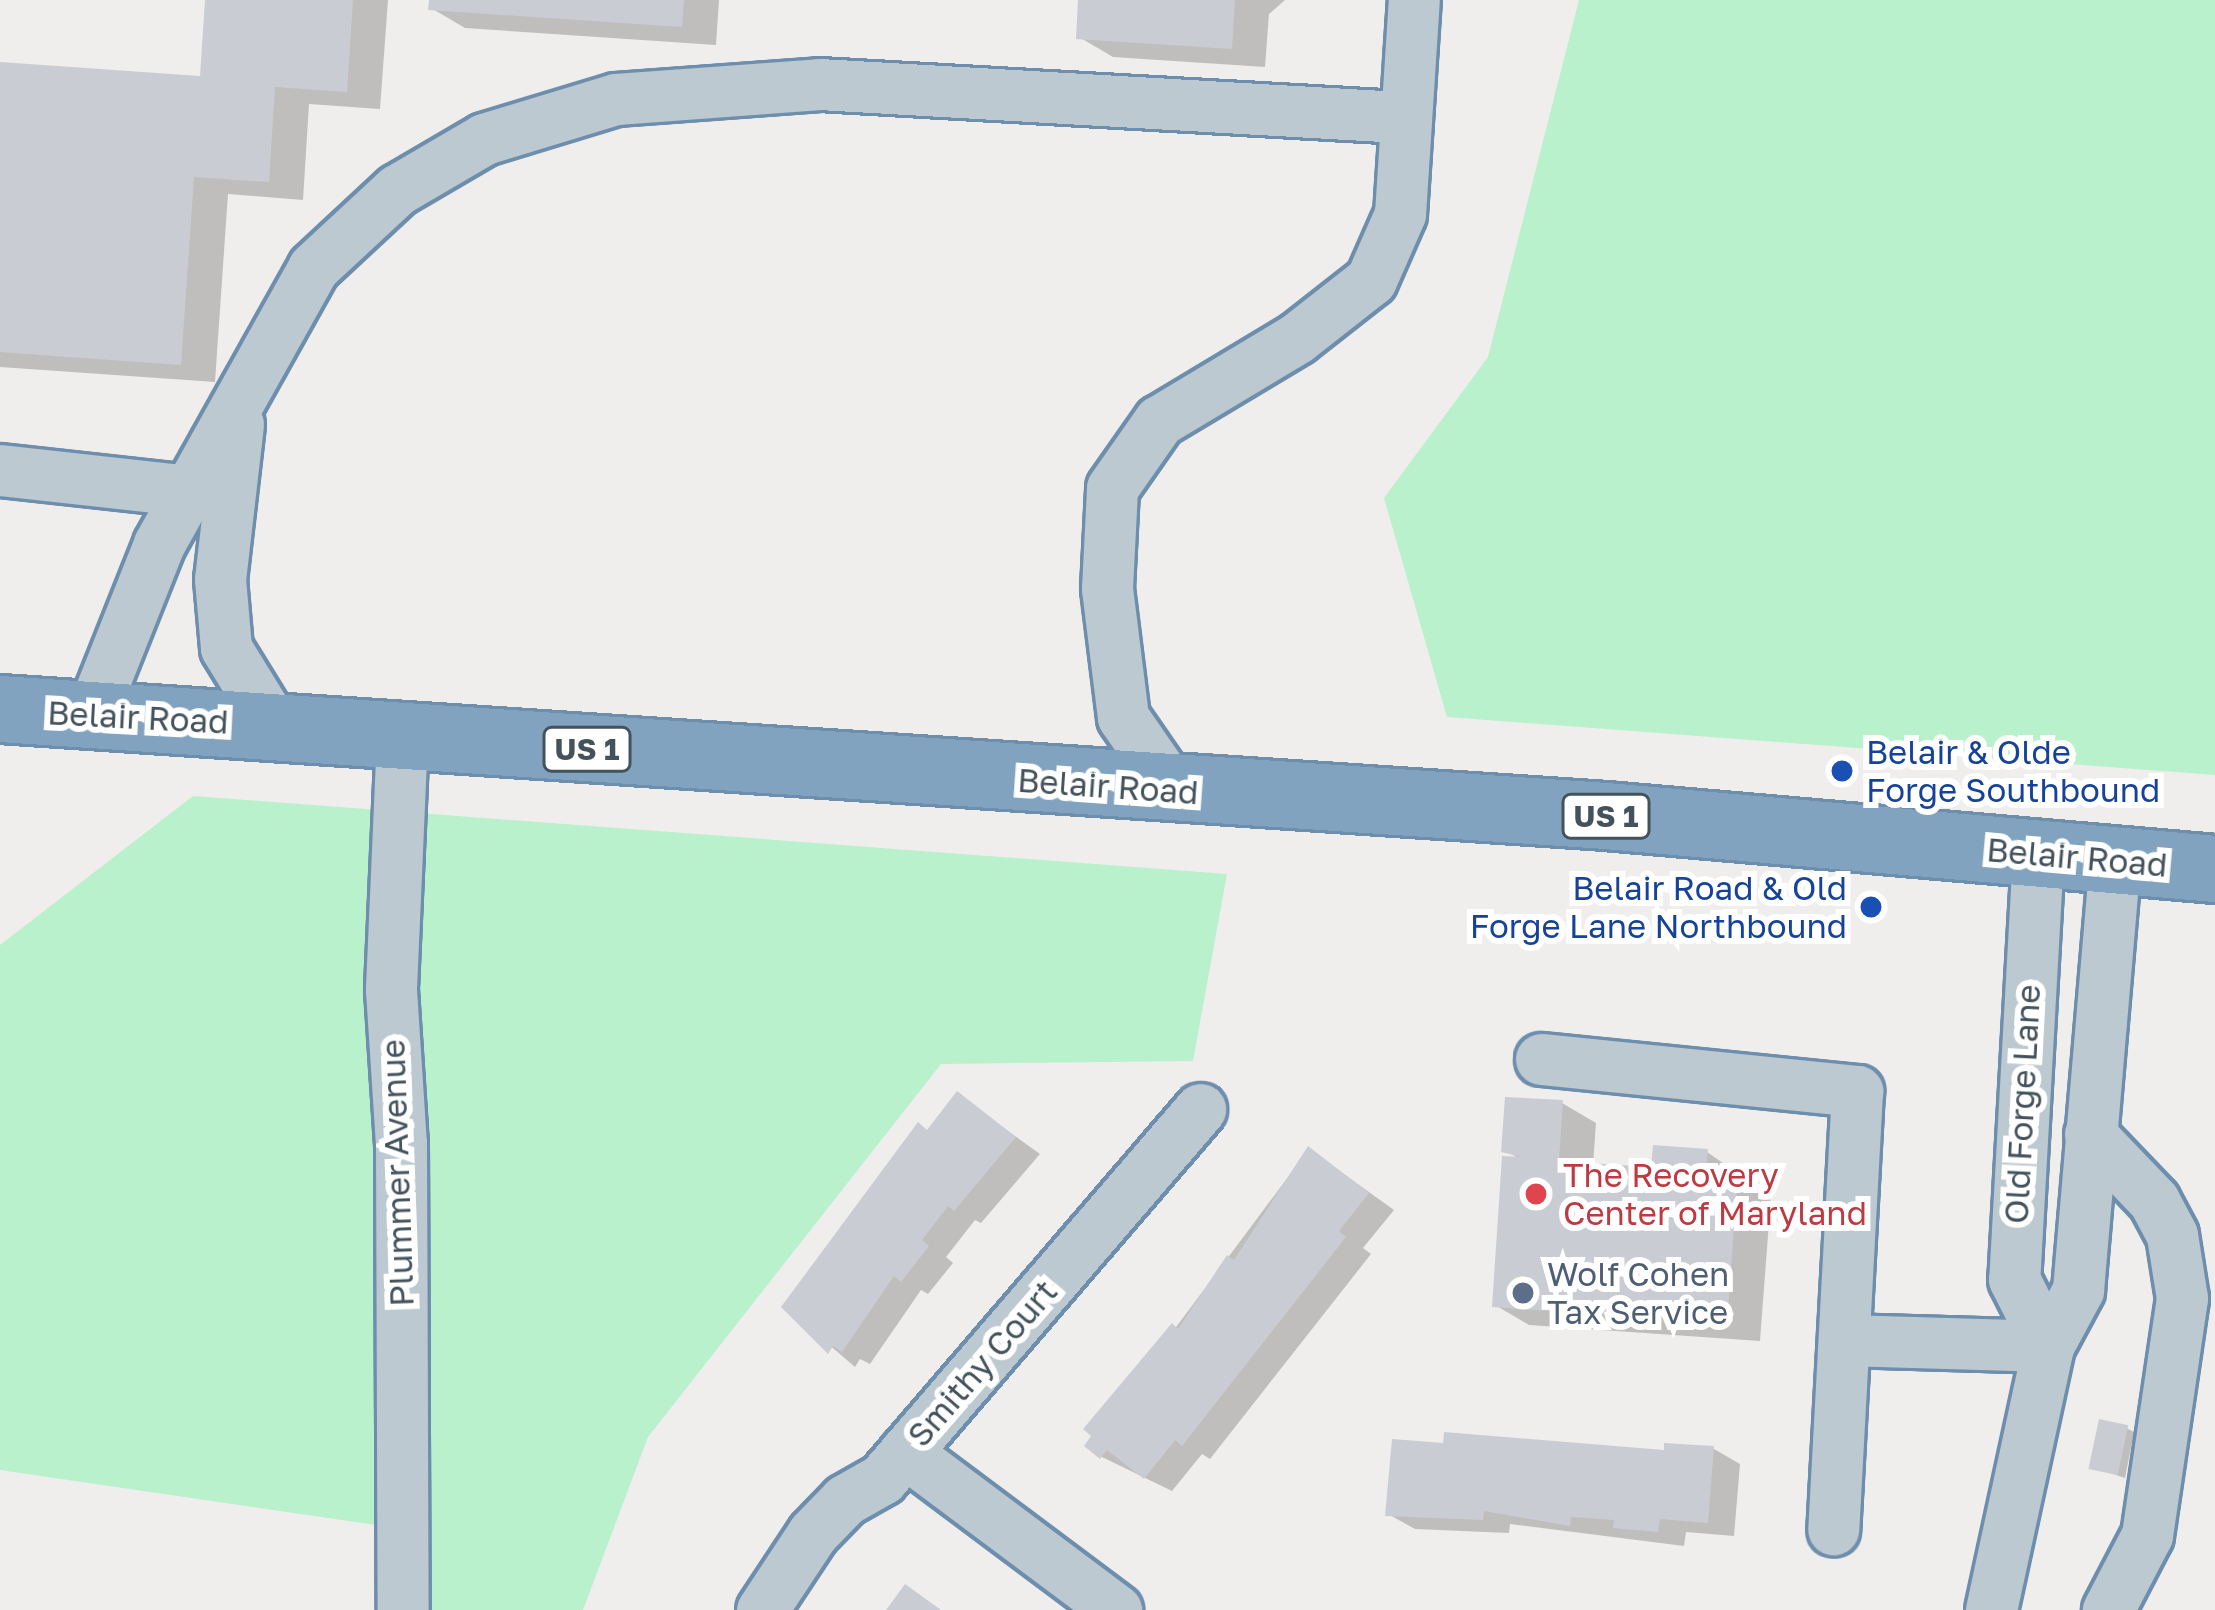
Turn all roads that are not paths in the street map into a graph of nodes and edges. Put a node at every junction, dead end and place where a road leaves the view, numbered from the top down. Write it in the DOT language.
graph roads {
  1 [pos="1414,0"];
  2 [pos="1401,117"];
  3 [pos="240,409"];
  4 [pos="0,470"];
  5 [pos="190,491"];
  6 [pos="0,710"];
  7 [pos="91,715"];
  8 [pos="274,726"];
  9 [pos="402,736"];
  10 [pos="1174,791"];
  11 [pos="2038,854"];
  12 [pos="2115,860"];
  13 [pos="2215,868"];
  14 [pos="1541,1059"];
  15 [pos="1200,1109"];
  16 [pos="2090,1134"];
  17 [pos="1845,1340"];
  18 [pos="2048,1346"];
  19 [pos="905,1452"];
  20 [pos="1833,1529"];
  21 [pos="403,1610"];
  22 [pos="762,1610"];
  23 [pos="1116,1610"];
  24 [pos="1991,1610"];
  25 [pos="2108,1610"];
  1 -- 2 [label="street"];
  2 -- 3 [label="street"];
  2 -- 10 [label="street"];
  3 -- 5 [label="street"];
  3 -- 8 [label="street"];
  4 -- 5 [label="street"];
  5 -- 7 [label="street"];
  6 -- 7 [label="highway, Belair Road / US 1"];
  7 -- 8 [label="highway, Belair Road / US 1"];
  8 -- 9 [label="highway, Belair Road / US 1"];
  9 -- 10 [label="highway, Belair Road / US 1"];
  9 -- 21 [label="street, Plummer Avenue"];
  10 -- 11 [label="highway, Belair Road / US 1"];
  11 -- 12 [label="highway, Belair Road / US 1"];
  11 -- 18 [label="street, Old Forge Lane"];
  12 -- 13 [label="highway, Belair Road / US 1"];
  12 -- 16 [label="street, Old Forge Lane"];
  14 -- 17 [label="street"];
  15 -- 19 [label="street, Smithy Court"];
  16 -- 18 [label="street, Old Forge Lane"];
  16 -- 25 [label="street"];
  17 -- 18 [label="street"];
  17 -- 20 [label="street"];
  18 -- 24 [label="street, Old Forge Lane"];
  19 -- 22 [label="street, Smithy Court"];
  19 -- 23 [label="street"];
}
